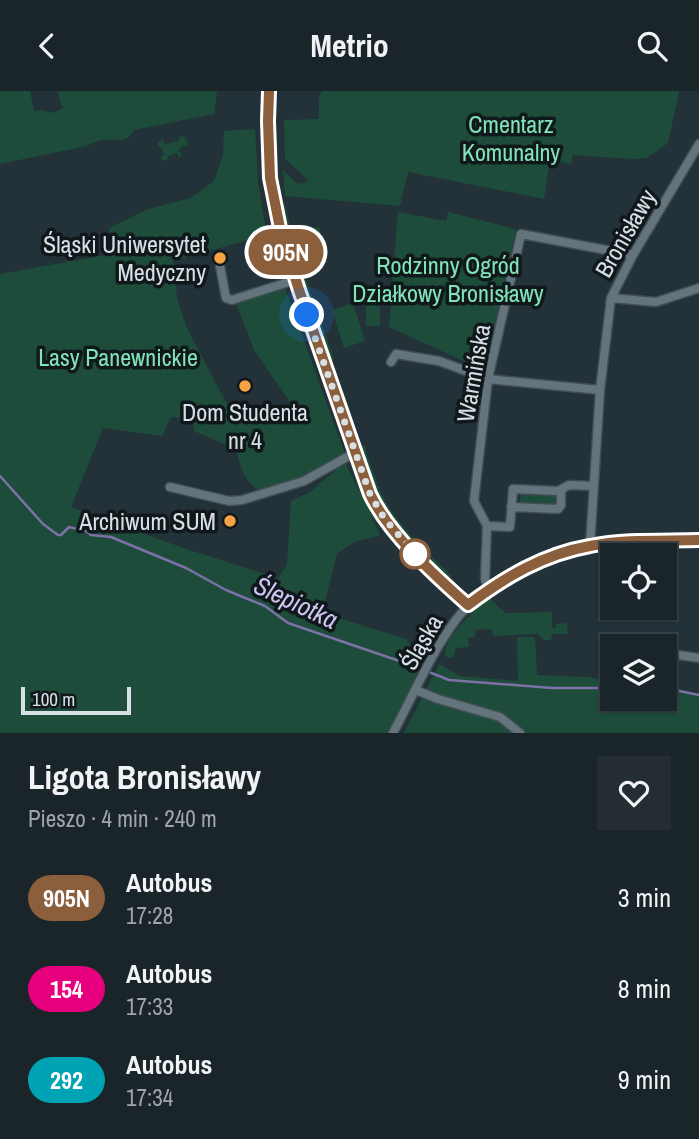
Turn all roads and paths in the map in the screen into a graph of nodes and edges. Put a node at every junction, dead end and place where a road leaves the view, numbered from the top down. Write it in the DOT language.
graph roads {
  1 [pos="269,91"];
  2 [pos="699,144"];
  3 [pos="633,255"];
  4 [pos="220,267"];
  5 [pos="295,280"];
  6 [pos="699,288"];
  7 [pos="611,298"];
  8 [pos="391,362"];
  9 [pos="488,379"];
  10 [pos="600,390"];
  11 [pos="356,453"];
  12 [pos="593,486"];
  13 [pos="170,487"];
  14 [pos="561,490"];
  15 [pos="511,507"];
  16 [pos="487,526"];
  17 [pos="699,540"];
  18 [pos="590,545"];
  19 [pos="489,589"];
  20 [pos="468,605"];
  21 [pos="677,655"];
  22 [pos="699,658"];
  23 [pos="416,690"];
  24 [pos="393,733"];
  25 [pos="520,733"];
  1 -- 5 [label="street"];
  2 -- 3 [label="street, Bronisławy"];
  3 -- 7 [label="street, Bronisławy"];
  3 -- 9 [label="street, Warmińska"];
  4 -- 5 [label="street"];
  5 -- 11 [label="street"];
  6 -- 7 [label="street"];
  7 -- 10 [label="street, Bronisławy"];
  8 -- 9 [label="street"];
  9 -- 10 [label="street"];
  9 -- 16 [label="street, Warmińska"];
  10 -- 12 [label="street, Bronisławy"];
  11 -- 13 [label="street"];
  11 -- 20 [label="street"];
  12 -- 14 [label="street"];
  12 -- 18 [label="street, Bronisławy"];
  14 -- 15 [label="street"];
  14 -- 15 [label="street"];
  15 -- 16 [label="street"];
  16 -- 19 [label="street, Warmińska"];
  17 -- 18 [label="street, Śląska"];
  18 -- 19 [label="street, Śląska"];
  19 -- 20 [label="street, Śląska"];
  20 -- 23 [label="street, Śląska"];
  21 -- 22 [label="street"];
  23 -- 24 [label="street, Śląska"];
  23 -- 25 [label="street"];
}
